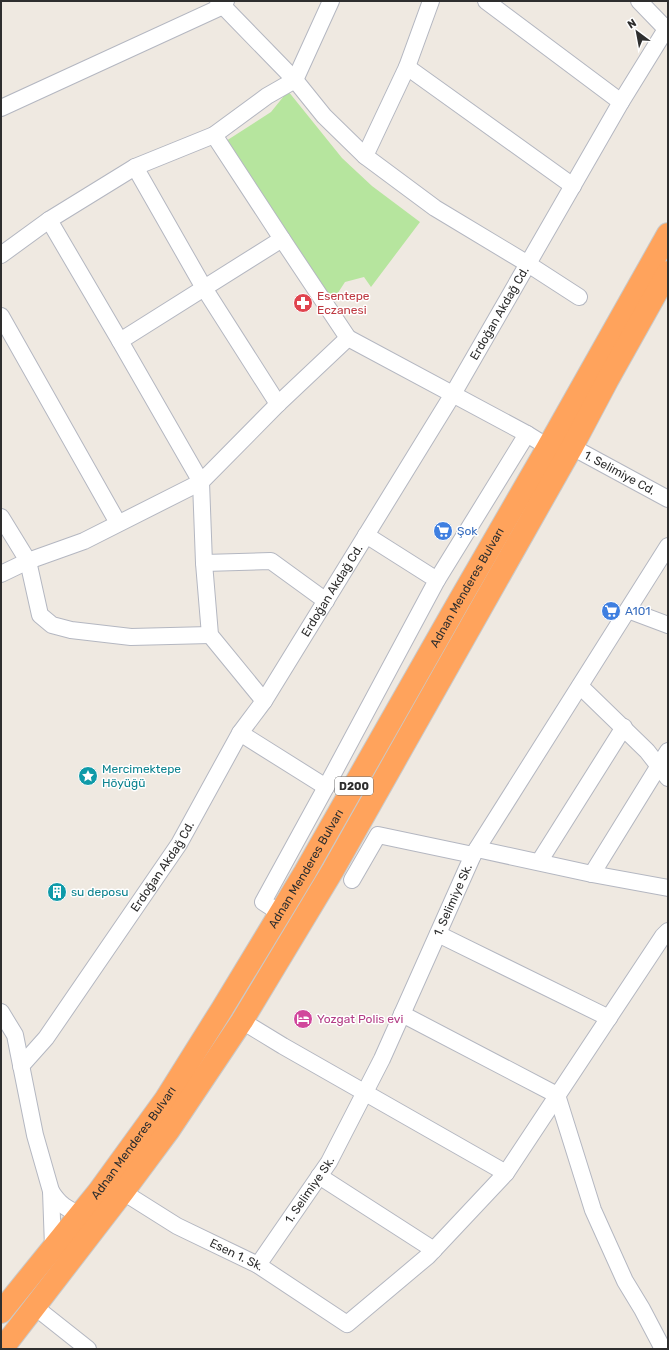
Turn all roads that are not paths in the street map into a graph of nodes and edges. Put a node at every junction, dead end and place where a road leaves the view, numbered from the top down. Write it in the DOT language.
graph roads {
  1 [pos="331,1"];
  2 [pos="431,1"];
  3 [pos="486,1"];
  4 [pos="639,1"];
  5 [pos="222,3"];
  6 [pos="667,29"];
  7 [pos="407,67"];
  8 [pos="295,80"];
  9 [pos="621,102"];
  10 [pos="1,108"];
  11 [pos="214,135"];
  12 [pos="364,156"];
  13 [pos="134,167"];
  14 [pos="573,186"];
  15 [pos="49,220"];
  16 [pos="668,234"];
  17 [pos="282,239"];
  18 [pos="1,255"];
  19 [pos="528,264"];
  20 [pos="668,272"];
  21 [pos="204,288"];
  22 [pos="579,297"];
  23 [pos="1,316"];
  24 [pos="348,338"];
  25 [pos="120,341"];
  26 [pos="453,394"];
  27 [pos="278,404"];
  28 [pos="527,434"];
  29 [pos="548,447"];
  30 [pos="572,447"];
  31 [pos="201,482"];
  32 [pos="668,499"];
  33 [pos="1,516"];
  34 [pos="118,523"];
  35 [pos="366,535"];
  36 [pos="668,546"];
  37 [pos="28,561"];
  38 [pos="204,563"];
  39 [pos="1,574"];
  40 [pos="437,580"];
  41 [pos="326,600"];
  42 [pos="628,610"];
  43 [pos="668,625"];
  44 [pos="210,635"];
  45 [pos="580,686"];
  46 [pos="264,701"];
  47 [pos="624,727"];
  48 [pos="240,733"];
  49 [pos="668,751"];
  50 [pos="663,772"];
  51 [pos="326,787"];
  52 [pos="475,852"];
  53 [pos="539,862"];
  54 [pos="592,874"];
  55 [pos="352,880"];
  56 [pos="668,888"];
  57 [pos="280,913"];
  58 [pos="668,931"];
  59 [pos="438,934"];
  60 [pos="1,1012"];
  61 [pos="402,1014"];
  62 [pos="610,1018"];
  63 [pos="242,1020"];
  64 [pos="21,1066"];
  65 [pos="365,1093"];
  66 [pos="556,1095"];
  67 [pos="506,1173"];
  68 [pos="319,1176"];
  69 [pos="51,1191"];
  70 [pos="123,1192"];
  71 [pos="80,1215"];
  72 [pos="54,1248"];
  73 [pos="434,1250"];
  74 [pos="258,1265"];
  75 [pos="35,1307"];
  76 [pos="1,1312"];
  77 [pos="2,1349"];
  78 [pos="88,1349"];
  79 [pos="663,1349"];
  1 -- 8 [label="street"];
  2 -- 7 [label="street"];
  3 -- 9 [label="street"];
  4 -- 6 [label="street"];
  5 -- 8 [label="street"];
  5 -- 10 [label="street"];
  6 -- 9 [label="street, Erdoğan Akdağ Cd."];
  7 -- 12 [label="street"];
  7 -- 14 [label="street"];
  8 -- 11 [label="street"];
  8 -- 12 [label="street"];
  9 -- 14 [label="street, Erdoğan Akdağ Cd."];
  11 -- 13 [label="street"];
  11 -- 17 [label="street"];
  12 -- 19 [label="street"];
  13 -- 15 [label="street"];
  13 -- 21 [label="street"];
  14 -- 19 [label="street, Erdoğan Akdağ Cd."];
  15 -- 18 [label="street"];
  15 -- 25 [label="street"];
  16 -- 29 [label="highway, Adnan Menderes Bulvarı / D200"];
  17 -- 21 [label="street"];
  17 -- 24 [label="street"];
  19 -- 22 [label="street"];
  19 -- 26 [label="street, Erdoğan Akdağ Cd."];
  20 -- 30 [label="highway, Adnan Menderes Bulvarı / D200"];
  21 -- 25 [label="street"];
  21 -- 27 [label="street"];
  23 -- 34 [label="street"];
  24 -- 26 [label="street"];
  24 -- 27 [label="street"];
  25 -- 31 [label="street"];
  26 -- 28 [label="street"];
  26 -- 35 [label="street, Erdoğan Akdağ Cd."];
  27 -- 31 [label="street"];
  28 -- 29 [label="street"];
  28 -- 40 [label="street"];
  29 -- 30 [label="street"];
  29 -- 57 [label="highway, Adnan Menderes Bulvarı / D200"];
  30 -- 32 [label="street, 1. Selimiye Cd."];
  30 -- 63 [label="highway, Adnan Menderes Bulvarı / D200"];
  31 -- 34 [label="street"];
  31 -- 38 [label="street"];
  33 -- 37 [label="street"];
  34 -- 37 [label="street"];
  35 -- 40 [label="street"];
  35 -- 41 [label="street, Erdoğan Akdağ Cd."];
  36 -- 42 [label="street, 1. Selimiye Sk."];
  37 -- 39 [label="street"];
  37 -- 44 [label="street"];
  38 -- 41 [label="street"];
  38 -- 44 [label="street"];
  40 -- 51 [label="street"];
  41 -- 46 [label="street, Erdoğan Akdağ Cd."];
  42 -- 43 [label="street"];
  42 -- 45 [label="street, 1. Selimiye Sk."];
  44 -- 46 [label="street"];
  45 -- 47 [label="street"];
  45 -- 52 [label="street, 1. Selimiye Sk."];
  46 -- 48 [label="street, Erdoğan Akdağ Cd."];
  47 -- 50 [label="street"];
  47 -- 53 [label="street"];
  48 -- 51 [label="street"];
  48 -- 64 [label="street, Erdoğan Akdağ Cd."];
  49 -- 50 [label="street"];
  50 -- 54 [label="street"];
  51 -- 57 [label="street"];
  52 -- 53 [label="street"];
  52 -- 55 [label="street"];
  52 -- 59 [label="street, 1. Selimiye Sk."];
  53 -- 54 [label="street"];
  54 -- 56 [label="street"];
  57 -- 71 [label="highway, Adnan Menderes Bulvarı / D200"];
  58 -- 62 [label="street"];
  59 -- 61 [label="street, 1. Selimiye Sk."];
  59 -- 62 [label="street"];
  60 -- 64 [label="street"];
  61 -- 65 [label="street, 1. Selimiye Sk."];
  61 -- 66 [label="street"];
  62 -- 66 [label="street"];
  63 -- 65 [label="street"];
  63 -- 70 [label="highway, Adnan Menderes Bulvarı / D200"];
  64 -- 69 [label="street"];
  65 -- 67 [label="street"];
  65 -- 68 [label="street, 1. Selimiye Sk."];
  66 -- 67 [label="street"];
  66 -- 79 [label="street"];
  67 -- 73 [label="street"];
  68 -- 73 [label="street"];
  68 -- 74 [label="street, 1. Selimiye Sk."];
  69 -- 71 [label="street"];
  69 -- 72 [label="street"];
  70 -- 74 [label="street, Esen 1. Sk."];
  70 -- 75 [label="highway, Adnan Menderes Bulvarı / D200"];
  71 -- 72 [label="highway, Adnan Menderes Bulvarı / D200"];
  72 -- 76 [label="highway, Adnan Menderes Bulvarı / D200"];
  73 -- 74 [label="street, Esen 1. Sk."];
  75 -- 77 [label="highway, Adnan Menderes Bulvarı / D200"];
  75 -- 78 [label="street"];
}
